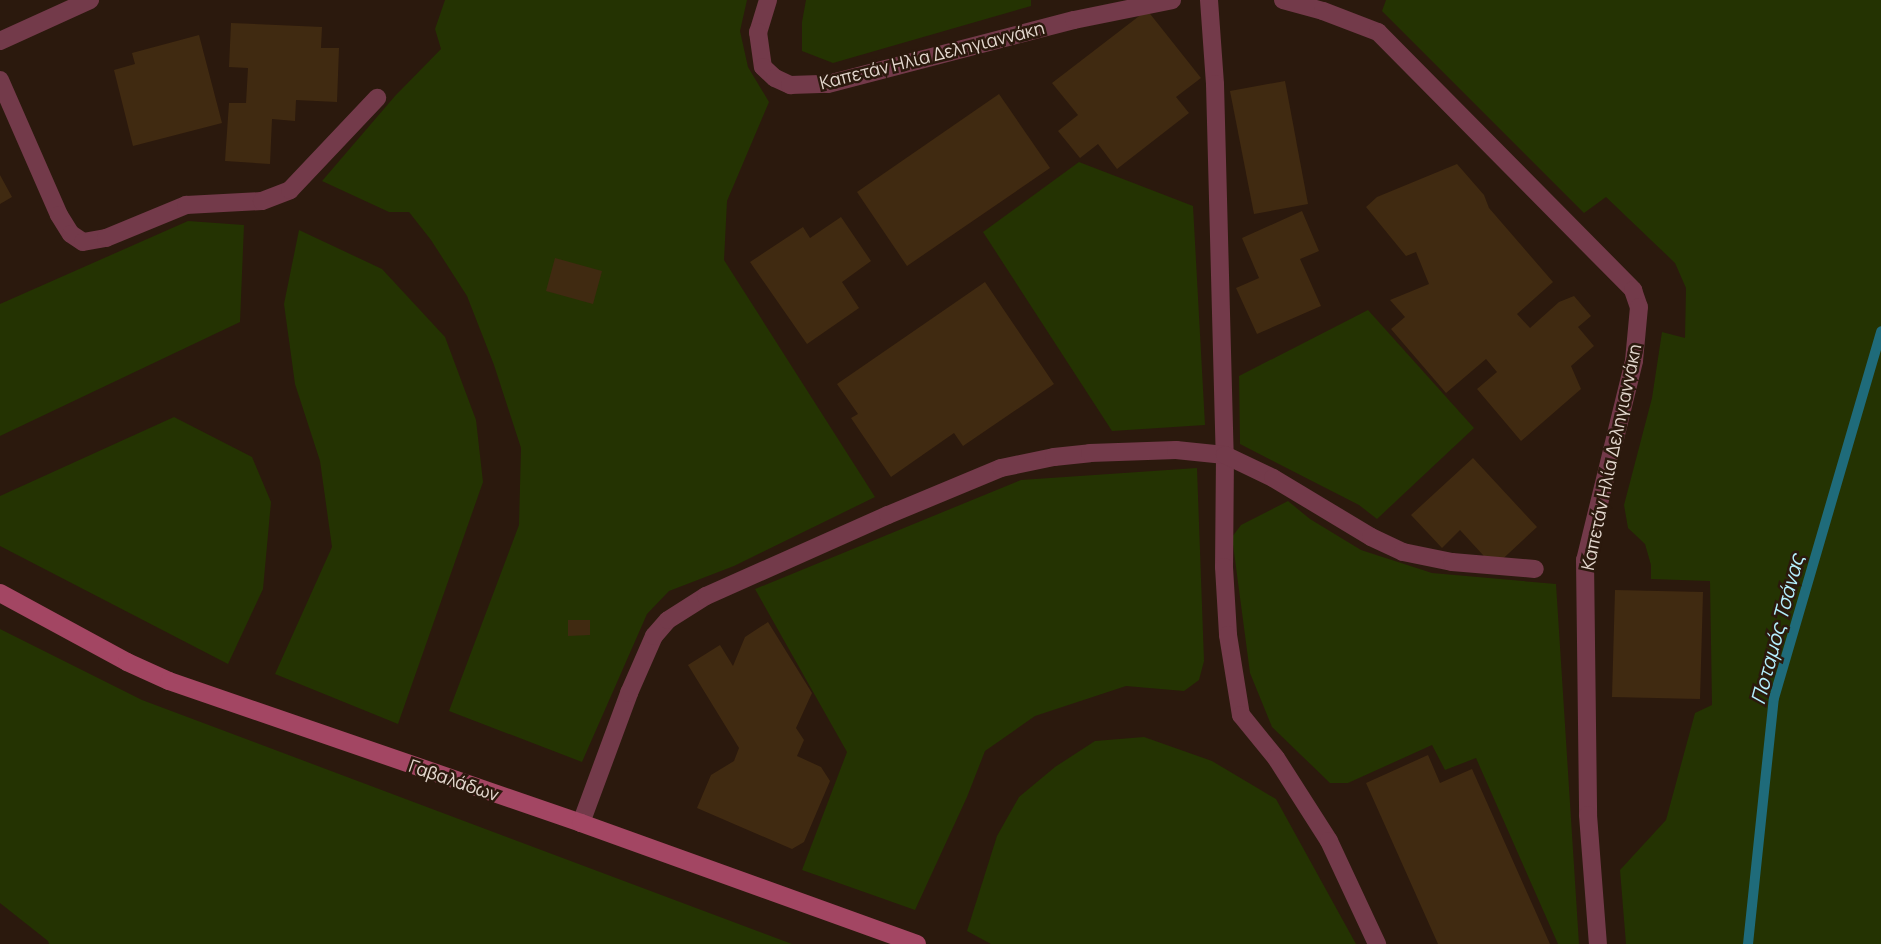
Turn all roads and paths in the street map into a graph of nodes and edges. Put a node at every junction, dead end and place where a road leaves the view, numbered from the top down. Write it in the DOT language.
graph roads {
  1 [pos="90,0"];
  2 [pos="768,0"];
  3 [pos="1172,0"];
  4 [pos="1209,0"];
  5 [pos="1282,0"];
  6 [pos="0,41"];
  7 [pos="0,80"];
  8 [pos="377,98"];
  9 [pos="1226,455"];
  10 [pos="1535,568"];
  11 [pos="0,593"];
  12 [pos="581,823"];
  13 [pos="917,944"];
  14 [pos="1377,944"];
  15 [pos="1599,944"];
  1 -- 6 [label="street"];
  2 -- 3 [label="street, Καπετάν Ηλία Δεληγιαννάκη"];
  4 -- 9 [label="street"];
  5 -- 15 [label="street, Καπετάν Ηλία Δεληγιαννάκη"];
  7 -- 8 [label="street"];
  9 -- 10 [label="street"];
  9 -- 12 [label="street"];
  9 -- 14 [label="street"];
  11 -- 12 [label="street, Γαβαλάδων"];
  12 -- 13 [label="street, Γαβαλάδων"];
}
